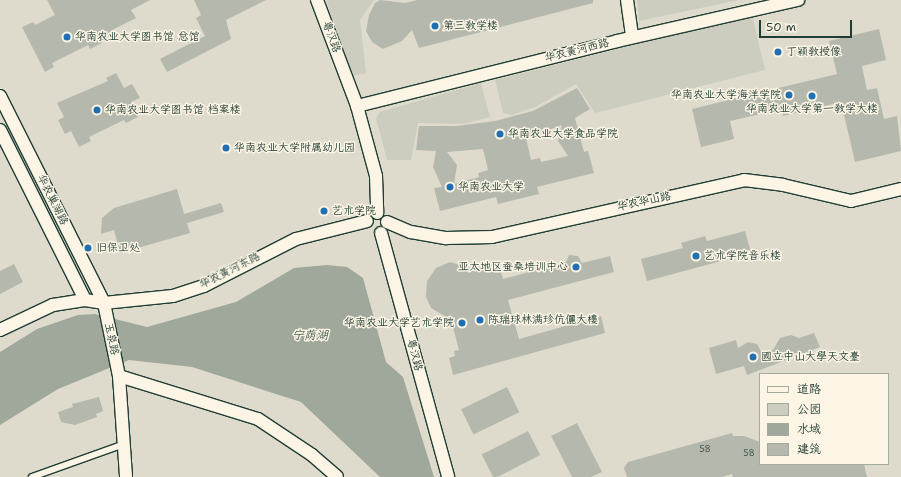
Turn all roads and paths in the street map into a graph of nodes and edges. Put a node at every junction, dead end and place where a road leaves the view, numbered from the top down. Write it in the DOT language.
graph roads {
  1 [pos="317,0"];
  2 [pos="628,0"];
  3 [pos="798,0"];
  4 [pos="632,37"];
  5 [pos="0,96"];
  6 [pos="357,106"];
  7 [pos="0,130"];
  8 [pos="901,189"];
  9 [pos="377,213"];
  10 [pos="367,221"];
  11 [pos="384,227"];
  12 [pos="85,300"];
  13 [pos="104,303"];
  14 [pos="0,330"];
  15 [pos="119,376"];
  16 [pos="124,444"];
  17 [pos="32,477"];
  18 [pos="126,477"];
  19 [pos="337,477"];
  20 [pos="448,477"];
  1 -- 6 [label="street, 粤汉路"];
  2 -- 4 [label="street"];
  3 -- 4 [label="street, 华农黄河西路"];
  4 -- 6 [label="street, 华农黄河西路"];
  5 -- 13 [label="street, 华农巢湖路"];
  6 -- 9 [label="street, 粤汉路"];
  7 -- 12 [label="street, 华农巢湖路"];
  8 -- 11 [label="street, 华农华山路"];
  9 -- 10 [label="street"];
  9 -- 11 [label="street"];
  10 -- 11 [label="street"];
  10 -- 13 [label="street, 华农黄河东路"];
  11 -- 20 [label="street, 粤汉路"];
  12 -- 13 [label="street, 华农黄河东路"];
  12 -- 14 [label="street, 华农黄河东路"];
  13 -- 15 [label="street, 玉泉路"];
  15 -- 16 [label="street, 玉泉路"];
  15 -- 19 [label="street"];
  16 -- 17 [label="lane"];
  16 -- 18 [label="street, 玉泉路"];
}
